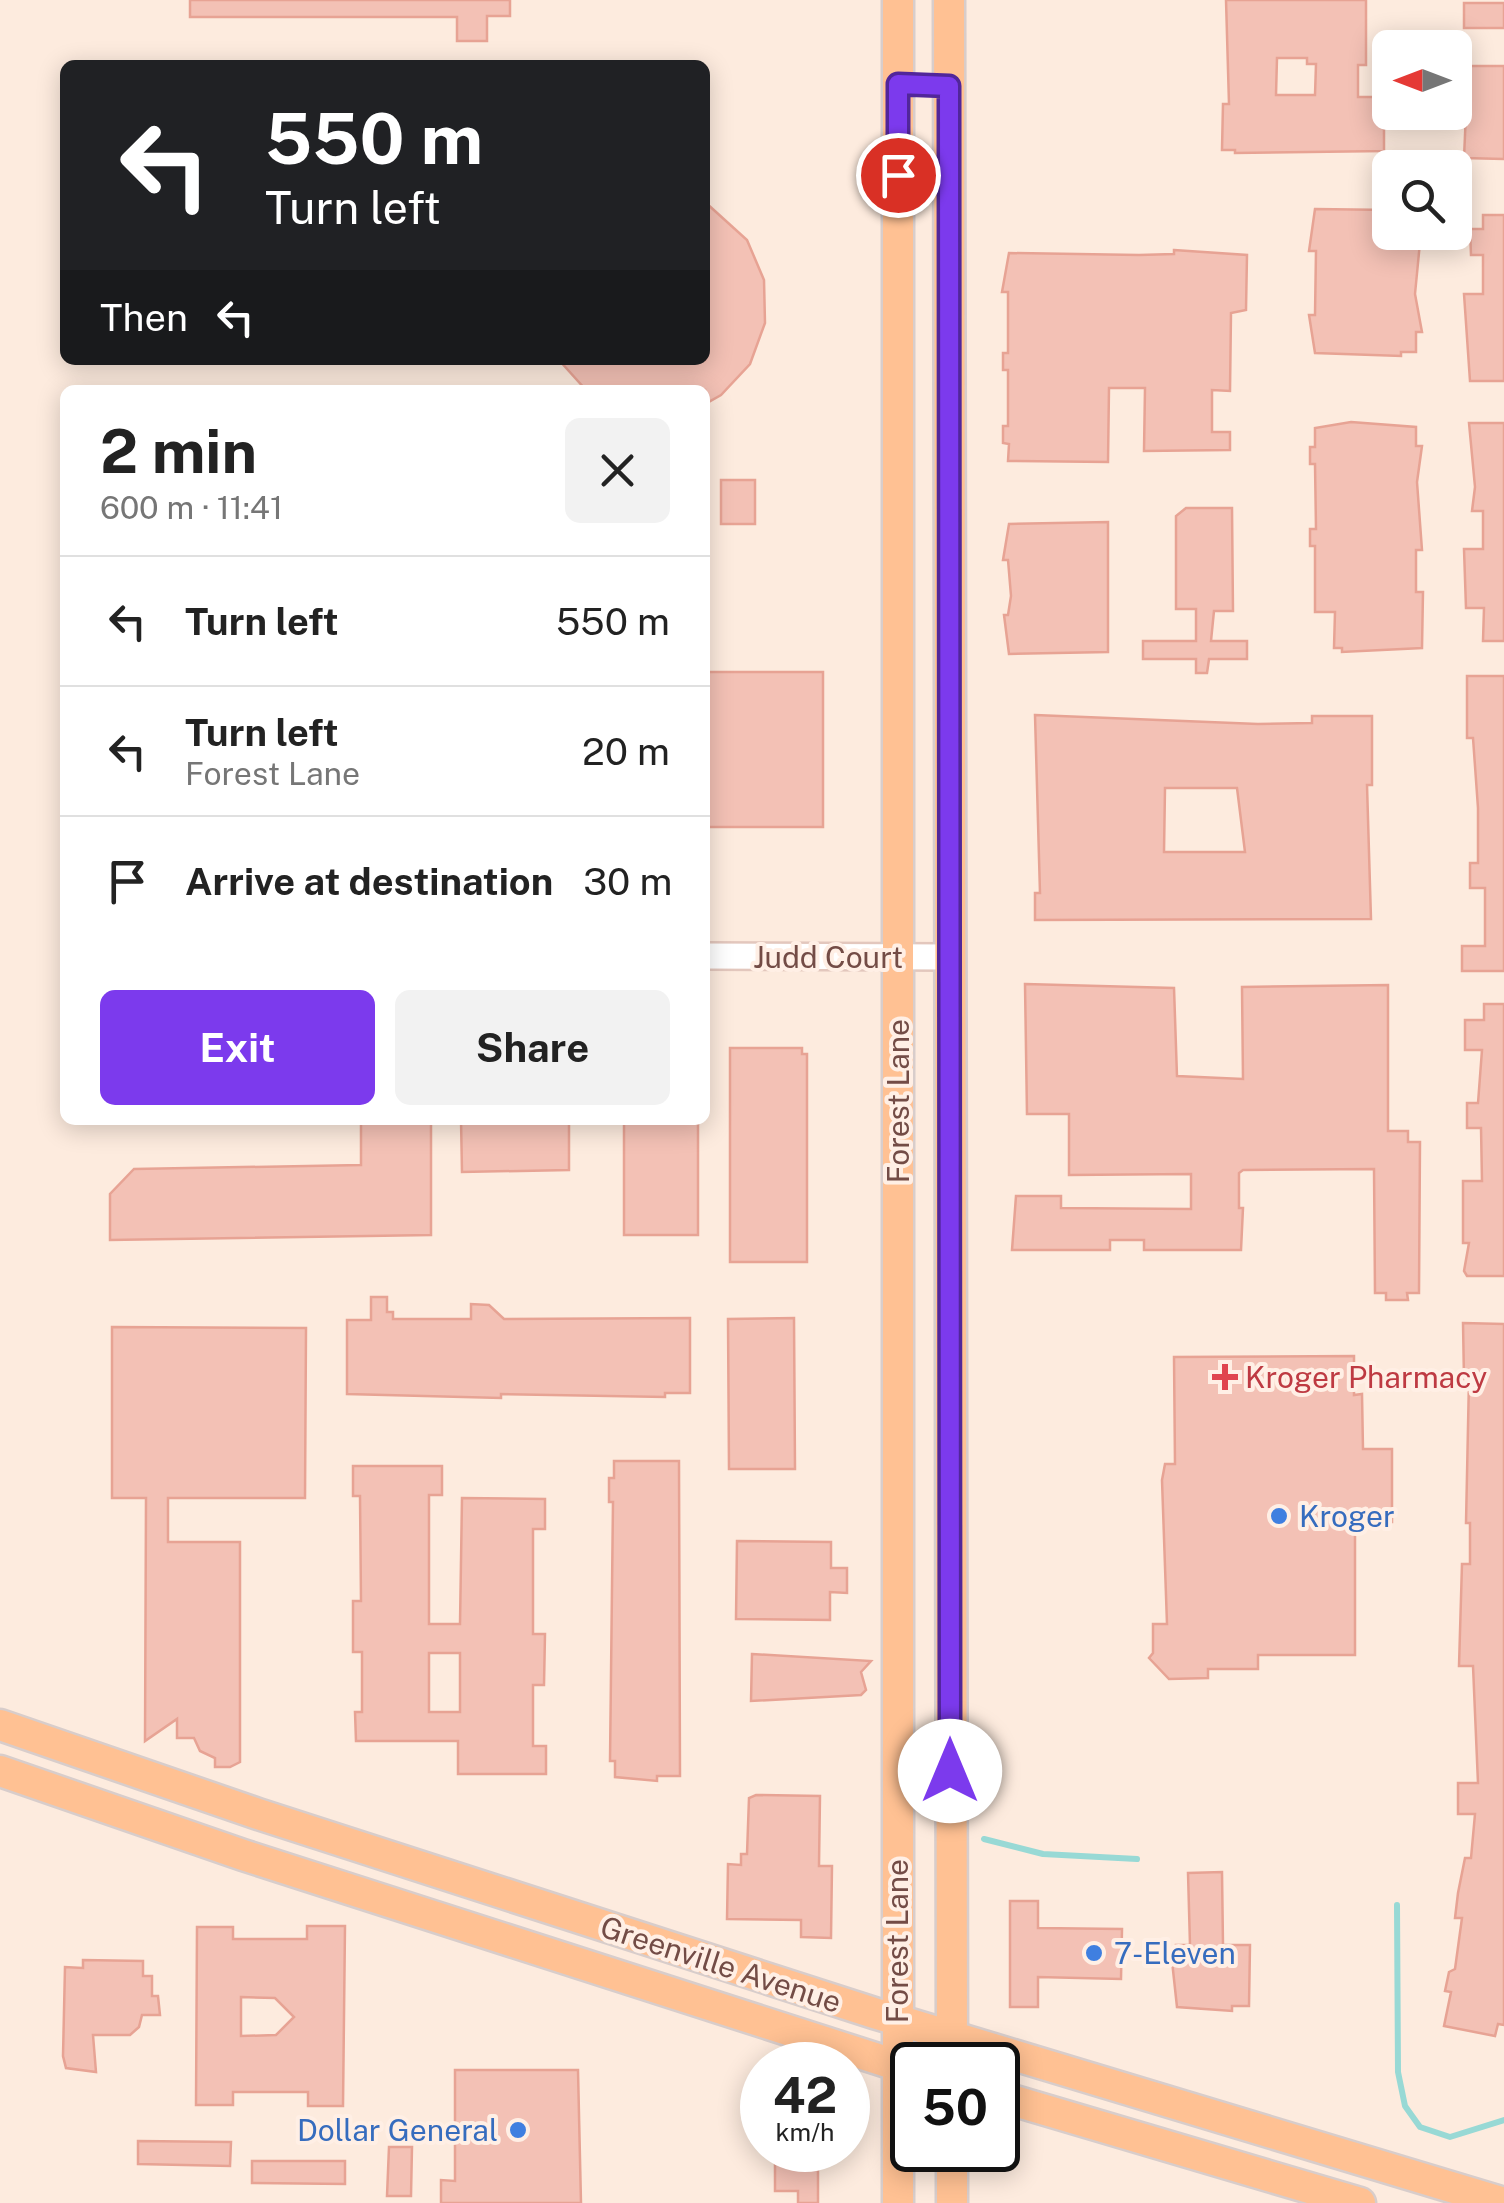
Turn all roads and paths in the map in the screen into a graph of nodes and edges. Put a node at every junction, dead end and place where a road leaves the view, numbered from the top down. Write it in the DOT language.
graph roads {
  1 [pos="898,0"];
  2 [pos="949,0"];
  3 [pos="898,84"];
  4 [pos="949,86"];
  5 [pos="950,485"];
  6 [pos="897,487"];
  7 [pos="710,956"];
  8 [pos="898,958"];
  9 [pos="950,958"];
  10 [pos="897,1234"];
  11 [pos="950,1234"];
  12 [pos="949,1465"];
  13 [pos="897,1467"];
  14 [pos="950,1716"];
  15 [pos="0,1725"];
  16 [pos="897,1734"];
  17 [pos="0,1771"];
  18 [pos="258,1814"];
  19 [pos="242,1856"];
  20 [pos="468,1882"];
  21 [pos="453,1923"];
  22 [pos="897,2020"];
  23 [pos="901,2042"];
  24 [pos="937,2042"];
  25 [pos="951,2042"];
  26 [pos="890,2063"];
  27 [pos="1020,2068"];
  28 [pos="1020,2102"];
  29 [pos="1340,2152"];
  30 [pos="1196,2154"];
  31 [pos="900,2172"];
  32 [pos="952,2172"];
  33 [pos="1504,2202"];
  34 [pos="898,2203"];
  35 [pos="952,2203"];
  36 [pos="1360,2203"];
  1 -- 3 [label="main road, Forest Lane"];
  2 -- 4 [label="main road, Forest Lane"];
  3 -- 4 [label="main road"];
  3 -- 6 [label="main road, Forest Lane"];
  4 -- 5 [label="main road, Forest Lane"];
  5 -- 6 [label="main road"];
  5 -- 9 [label="main road, Forest Lane"];
  6 -- 8 [label="main road, Forest Lane"];
  7 -- 8 [label="street, Judd Court"];
  8 -- 9 [label="street, Judd Court"];
  8 -- 10 [label="main road, Forest Lane"];
  9 -- 11 [label="main road, Forest Lane"];
  10 -- 11 [label="main road"];
  10 -- 13 [label="main road, Forest Lane"];
  11 -- 12 [label="main road, Forest Lane"];
  12 -- 13 [label="main road"];
  12 -- 14 [label="main road, Forest Lane"];
  13 -- 16 [label="main road, Forest Lane"];
  14 -- 16 [label="main road"];
  14 -- 25 [label="main road, Forest Lane"];
  15 -- 18 [label="main road, Greenville Avenue"];
  16 -- 22 [label="main road, Forest Lane"];
  17 -- 19 [label="main road, Greenville Avenue"];
  18 -- 19 [label="main road"];
  18 -- 20 [label="main road, Greenville Avenue"];
  19 -- 21 [label="main road, Greenville Avenue"];
  20 -- 21 [label="main road"];
  20 -- 22 [label="main road, Greenville Avenue"];
  21 -- 26 [label="main road, Greenville Avenue"];
  22 -- 23 [label="main road, Forest Lane"];
  22 -- 24 [label="main road, Greenville Avenue"];
  27 -- 29 [label="main road, Greenville Avenue"];
  28 -- 30 [label="main road"];
  29 -- 30 [label="main road"];
  29 -- 33 [label="main road, Greenville Avenue"];
  30 -- 36 [label="main road"];
  31 -- 34 [label="main road, Forest Lane"];
  32 -- 35 [label="main road"];
}
